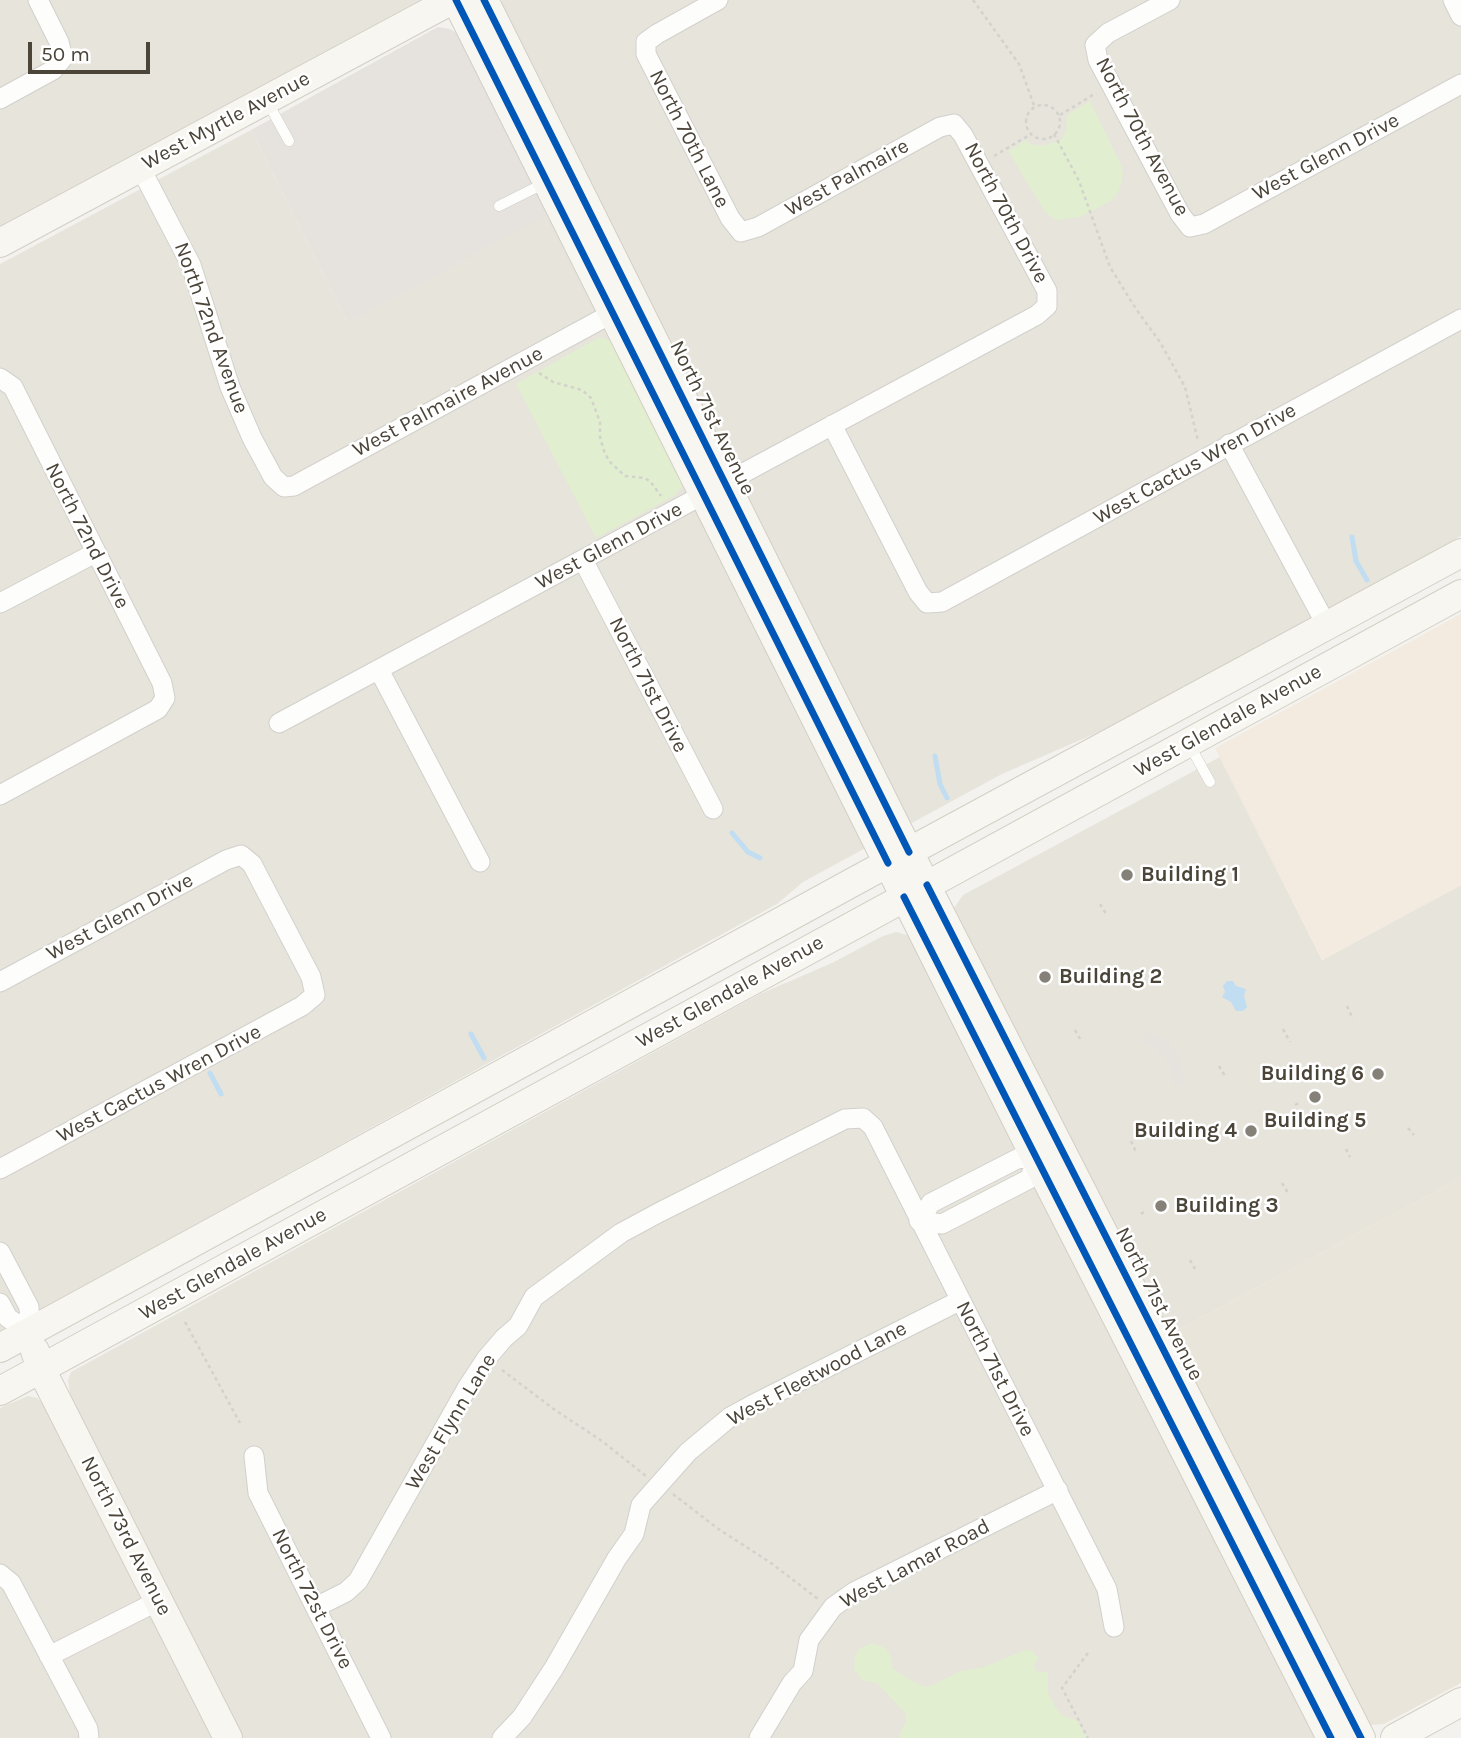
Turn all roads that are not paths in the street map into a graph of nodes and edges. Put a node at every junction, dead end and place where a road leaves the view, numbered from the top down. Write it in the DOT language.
graph roads {
  1 [pos="38,0"];
  2 [pos="454,0"];
  3 [pos="484,0"];
  4 [pos="718,0"];
  5 [pos="1170,0"];
  6 [pos="1453,0"];
  7 [pos="1461,16"];
  8 [pos="1461,85"];
  9 [pos="0,99"];
  10 [pos="267,99"];
  11 [pos="954,124"];
  12 [pos="289,141"];
  13 [pos="140,167"];
  14 [pos="546,183"];
  15 [pos="499,206"];
  16 [pos="1190,227"];
  17 [pos="741,232"];
  18 [pos="0,243"];
  19 [pos="1047,306"];
  20 [pos="611,314"];
  21 [pos="1461,319"];
  22 [pos="1,378"];
  23 [pos="832,425"];
  24 [pos="1229,444"];
  25 [pos="284,487"];
  26 [pos="714,489"];
  27 [pos="95,553"];
  28 [pos="1461,553"];
  29 [pos="583,560"];
  30 [pos="1461,594"];
  31 [pos="0,603"];
  32 [pos="1327,626"];
  33 [pos="379,670"];
  34 [pos="279,723"];
  35 [pos="1188,743"];
  36 [pos="1210,782"];
  37 [pos="0,795"];
  38 [pos="713,809"];
  39 [pos="899,857"];
  40 [pos="480,862"];
  41 [pos="915,891"];
  42 [pos="0,982"];
  43 [pos="315,995"];
  44 [pos="863,1118"];
  45 [pos="1049,1155"];
  46 [pos="0,1170"];
  47 [pos="919,1221"];
  48 [pos="0,1252"];
  49 [pos="959,1301"];
  50 [pos="0,1303"];
  51 [pos="30,1332"];
  52 [pos="0,1348"];
  53 [pos="41,1369"];
  54 [pos="0,1391"];
  55 [pos="254,1456"];
  56 [pos="1058,1490"];
  57 [pos="0,1574"];
  58 [pos="159,1601"];
  59 [pos="316,1607"];
  60 [pos="1114,1627"];
  61 [pos="50,1656"];
  62 [pos="1461,1702"];
  63 [pos="89,1738"];
  64 [pos="228,1738"];
  65 [pos="382,1738"];
  66 [pos="502,1738"];
  67 [pos="760,1738"];
  68 [pos="1331,1738"];
  69 [pos="1361,1738"];
  70 [pos="1395,1738"];
  1 -- 9 [label="street"];
  2 -- 10 [label="street, West Myrtle Avenue"];
  2 -- 14 [label="street, North 71st Avenue"];
  3 -- 26 [label="street, North 71st Avenue"];
  4 -- 17 [label="street, North 70th Lane"];
  5 -- 16 [label="street, North 70th Avenue"];
  6 -- 7 [label="street"];
  8 -- 16 [label="street, West Glenn Drive"];
  10 -- 12 [label="lane"];
  10 -- 13 [label="street, West Myrtle Avenue"];
  11 -- 17 [label="street, West Palmaire"];
  11 -- 19 [label="street, North 70th Drive"];
  13 -- 18 [label="street, West Myrtle Avenue"];
  13 -- 25 [label="street, North 72nd Avenue"];
  14 -- 15 [label="lane"];
  14 -- 20 [label="street, North 71st Avenue"];
  19 -- 23 [label="street, West Glenn Drive"];
  20 -- 25 [label="street, West Palmaire Avenue"];
  20 -- 26 [label="street, North 71st Avenue"];
  21 -- 24 [label="street, West Cactus Wren Drive"];
  22 -- 27 [label="street, North 72nd Drive"];
  23 -- 24 [label="street, West Cactus Wren Drive"];
  23 -- 26 [label="street, West Glenn Drive"];
  24 -- 32 [label="street"];
  26 -- 29 [label="street, West Glenn Drive"];
  26 -- 39 [label="street, North 71st Avenue"];
  27 -- 31 [label="street"];
  27 -- 37 [label="street, North 72nd Drive"];
  28 -- 32 [label="street, West Glendale Avenue"];
  29 -- 33 [label="street, West Glenn Drive"];
  29 -- 38 [label="street, North 71st Drive"];
  30 -- 35 [label="street, West Glendale Avenue"];
  32 -- 39 [label="street, West Glendale Avenue"];
  33 -- 34 [label="street, West Glenn Drive"];
  33 -- 40 [label="street"];
  35 -- 36 [label="lane"];
  35 -- 41 [label="street, West Glendale Avenue"];
  39 -- 41 [label="street, North 71st Avenue"];
  39 -- 51 [label="street, West Glendale Avenue"];
  41 -- 45 [label="street, North 71st Avenue"];
  41 -- 53 [label="street, West Glendale Avenue"];
  42 -- 43 [label="street, West Glenn Drive"];
  43 -- 46 [label="street, West Cactus Wren Drive"];
  44 -- 47 [label="street, North 71st Drive"];
  44 -- 59 [label="street, West Flynn Lane"];
  45 -- 47 [label="street"];
  45 -- 68 [label="street, North 71st Avenue"];
  45 -- 69 [label="street, North 71st Avenue"];
  47 -- 49 [label="street, North 71st Drive"];
  48 -- 51 [label="street, North 73rd Avenue"];
  49 -- 56 [label="street, North 71st Drive"];
  49 -- 66 [label="street, West Fleetwood Lane"];
  50 -- 51 [label="street"];
  51 -- 52 [label="street, West Glendale Avenue"];
  51 -- 53 [label="street, North 73rd Avenue"];
  53 -- 54 [label="street, West Glendale Avenue"];
  53 -- 58 [label="street, North 73rd Avenue"];
  55 -- 59 [label="street, North 72st Drive"];
  56 -- 60 [label="street, North 71st Drive"];
  56 -- 67 [label="street, West Lamar Road"];
  57 -- 61 [label="street"];
  58 -- 61 [label="street"];
  58 -- 64 [label="street, North 73rd Avenue"];
  59 -- 65 [label="street, North 72st Drive"];
  61 -- 63 [label="street"];
  62 -- 70 [label="street"];
}
